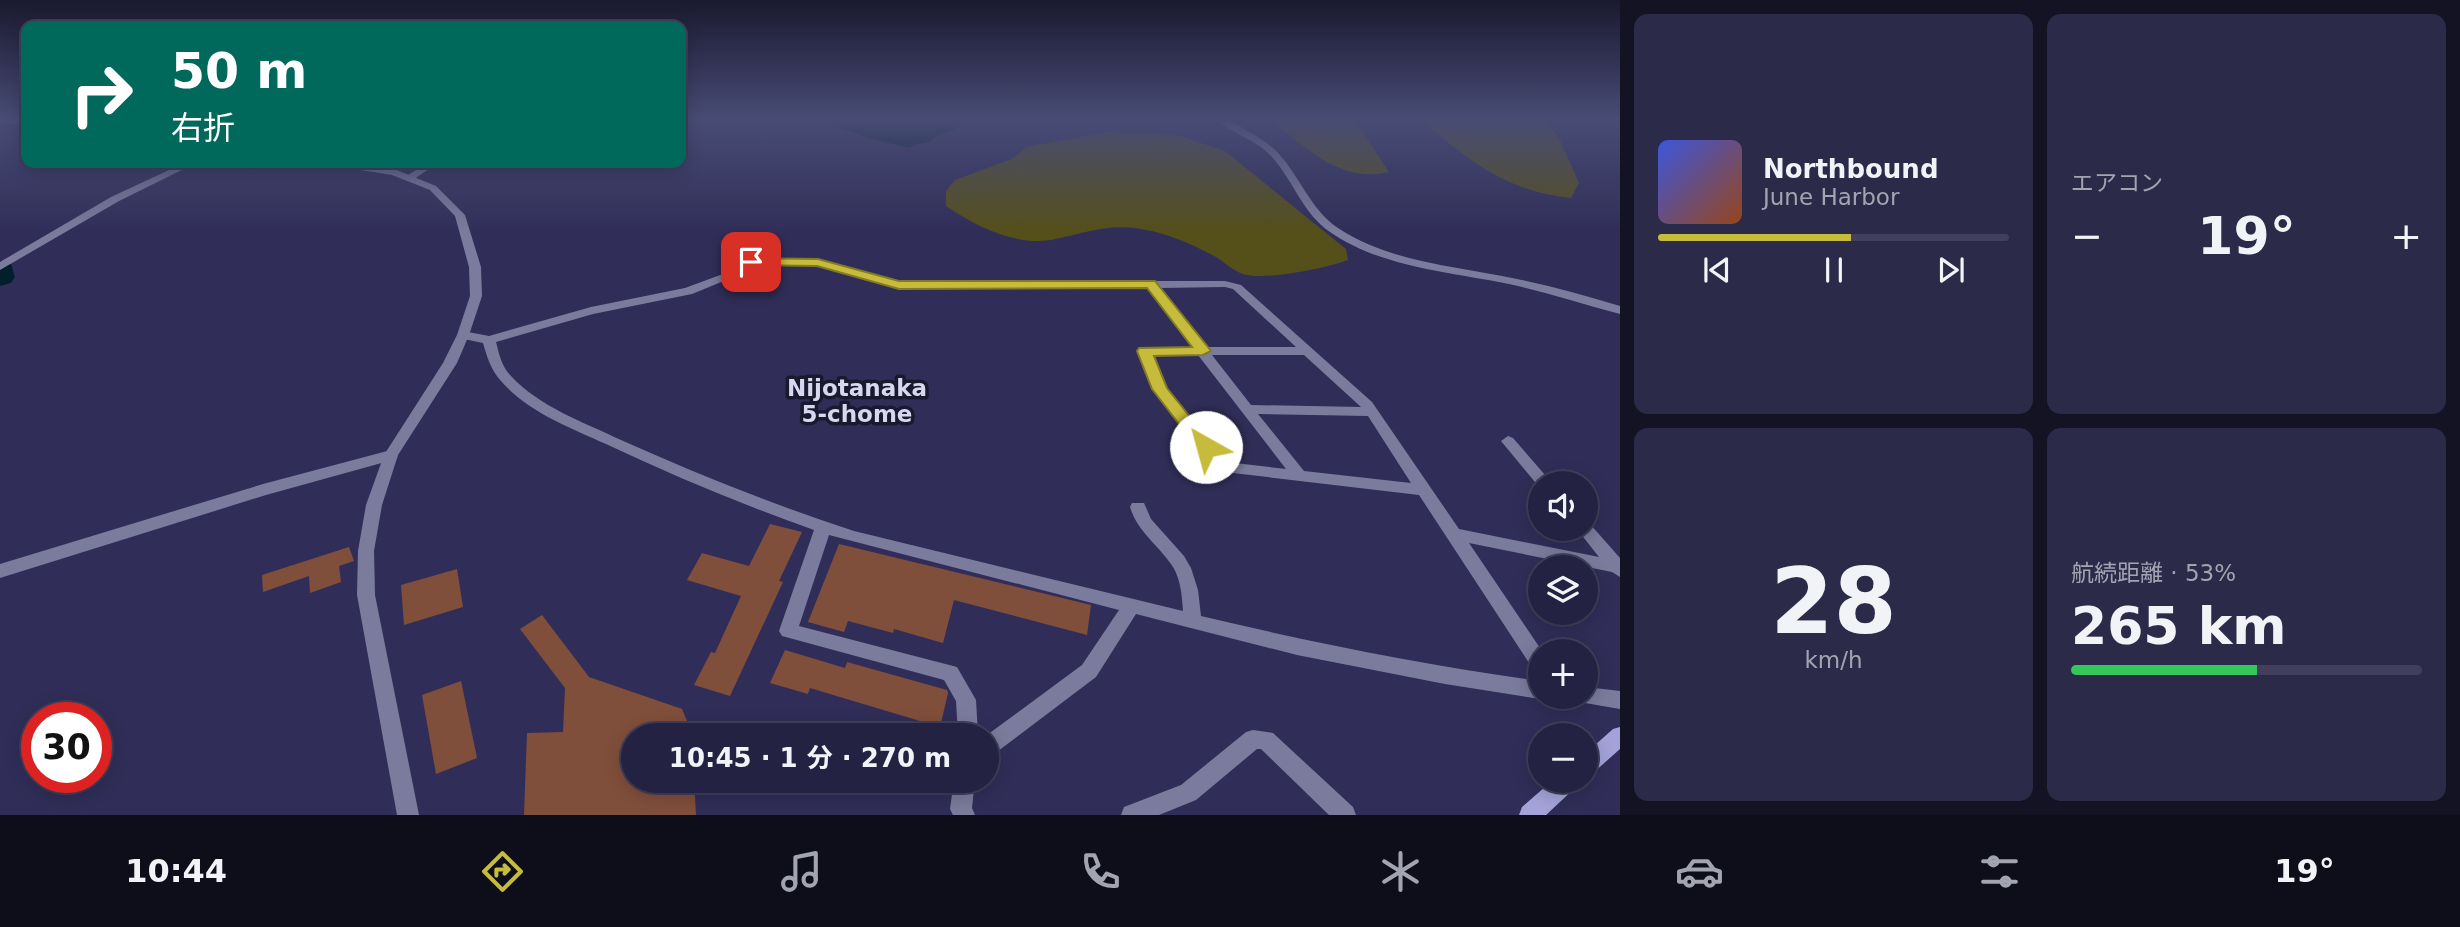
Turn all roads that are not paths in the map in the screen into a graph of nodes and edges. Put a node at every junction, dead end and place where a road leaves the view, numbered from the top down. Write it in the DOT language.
graph roads {
  1 [pos="1277,157"];
  2 [pos="181,168"];
  3 [pos="363,168"];
  4 [pos="425,168"];
  5 [pos="411,177"];
  6 [pos="0,267"];
  7 [pos="1150,284"];
  8 [pos="1620,310"];
  9 [pos="463,335"];
  10 [pos="489,340"];
  11 [pos="1203,351"];
  12 [pos="1306,351"];
  13 [pos="1249,409"];
  14 [pos="1371,412"];
  15 [pos="1508,442"];
  16 [pos="391,455"];
  17 [pos="1533,471"];
  18 [pos="1300,477"];
  19 [pos="1423,490"];
  20 [pos="1138,507"];
  21 [pos="823,527"];
  22 [pos="1452,534"];
  23 [pos="1595,541"];
  24 [pos="1619,569"];
  25 [pos="0,571"];
  26 [pos="1132,605"];
  27 [pos="1193,621"];
  28 [pos="1528,645"];
  29 [pos="1528,688"];
  30 [pos="1598,697"];
  31 [pos="1620,700"];
  32 [pos="967,723"];
  33 [pos="1620,736"];
  34 [pos="999,738"];
  35 [pos="1598,755"];
  36 [pos="963,793"];
  37 [pos="1555,793"];
  38 [pos="408,815"];
  39 [pos="964,815"];
  40 [pos="1132,815"];
  41 [pos="1345,815"];
  42 [pos="1530,815"];
  1 -- 8 [label="street"];
  2 -- 6 [label="street"];
  3 -- 5 [label="street"];
  4 -- 5 [label="street"];
  5 -- 9 [label="street"];
  7 -- 10 [label="street"];
  7 -- 11 [label="street"];
  7 -- 12 [label="street"];
  9 -- 10 [label="street"];
  9 -- 16 [label="street"];
  10 -- 21 [label="street"];
  11 -- 12 [label="street"];
  11 -- 13 [label="street"];
  11 -- 18 [label="street"];
  12 -- 14 [label="street"];
  13 -- 14 [label="street"];
  13 -- 18 [label="street"];
  14 -- 19 [label="street"];
  15 -- 17 [label="street"];
  16 -- 25 [label="street"];
  16 -- 38 [label="street"];
  18 -- 19 [label="street"];
  19 -- 22 [label="street"];
  20 -- 27 [label="street"];
  21 -- 26 [label="street"];
  21 -- 32 [label="street"];
  22 -- 24 [label="street"];
  22 -- 28 [label="street"];
  23 -- 24 [label="street"];
  26 -- 27 [label="street"];
  26 -- 34 [label="street"];
  27 -- 29 [label="street"];
  30 -- 31 [label="street"];
  33 -- 35 [label="main road"];
  36 -- 39 [label="street"];
  37 -- 42 [label="main road"];
  40 -- 41 [label="street"];
}
